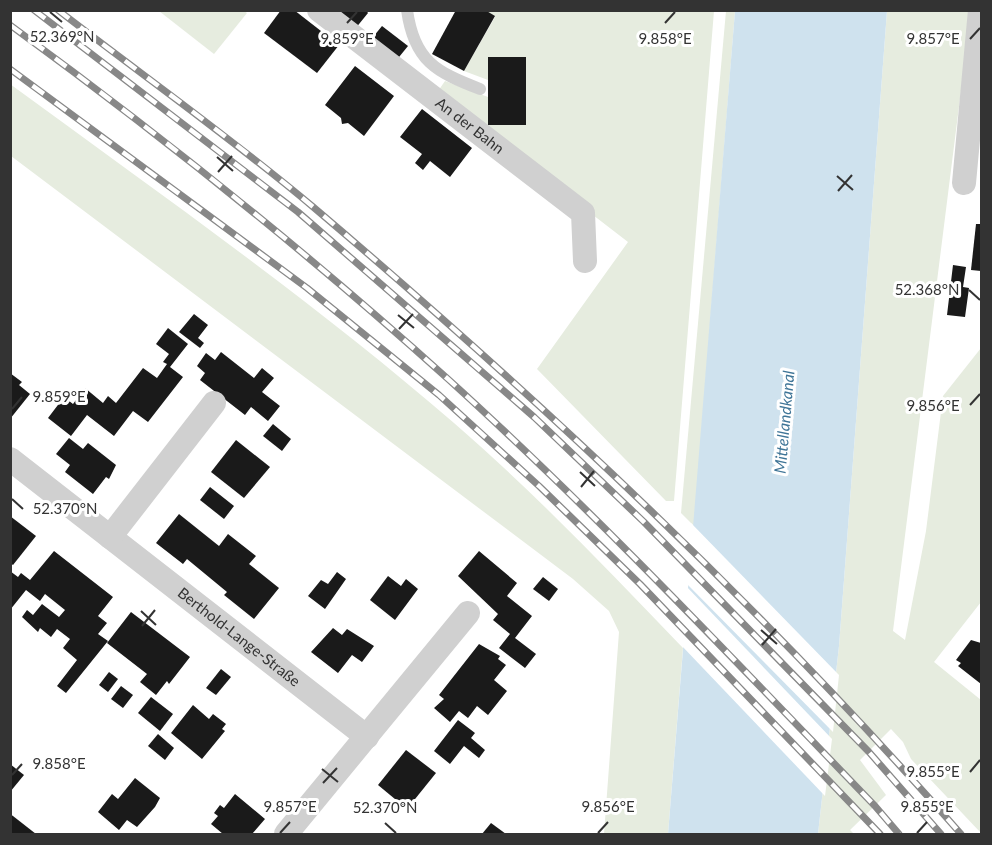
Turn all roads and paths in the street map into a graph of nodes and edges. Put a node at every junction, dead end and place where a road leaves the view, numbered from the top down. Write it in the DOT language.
graph roads {
  1 [pos="319,10"];
  2 [pos="407,10"];
  3 [pos="980,10"];
  4 [pos="480,89"];
  5 [pos="964,183"];
  6 [pos="585,261"];
  7 [pos="214,403"];
  8 [pos="10,459"];
  9 [pos="110,537"];
  10 [pos="468,613"];
  11 [pos="367,737"];
  12 [pos="286,834"];
  1 -- 6 [label="street, An der Bahn"];
  2 -- 4 [label="lane"];
  3 -- 5 [label="street"];
  7 -- 9 [label="street"];
  8 -- 9 [label="street, Berthold-Lange-Straße"];
  9 -- 11 [label="street, Berthold-Lange-Straße"];
  10 -- 11 [label="street"];
  11 -- 12 [label="street"];
}
